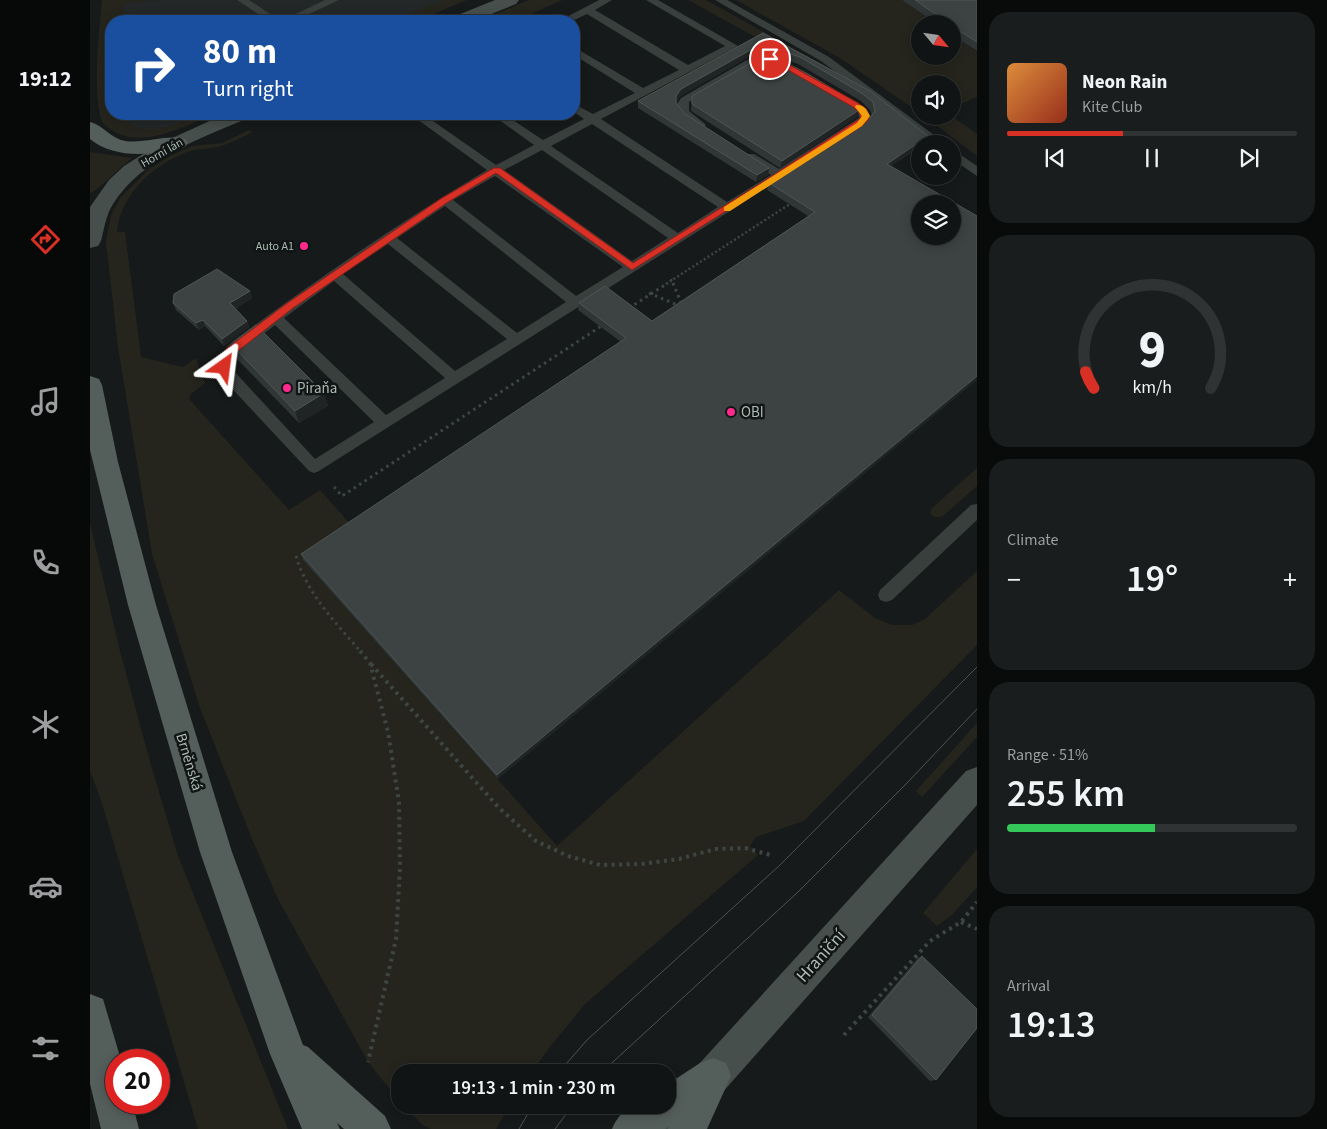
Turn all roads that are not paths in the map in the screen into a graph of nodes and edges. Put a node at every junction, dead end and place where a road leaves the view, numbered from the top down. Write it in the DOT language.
graph roads {
  1 [pos="242,0"];
  2 [pos="334,0"];
  3 [pos="510,0"];
  4 [pos="607,0"];
  5 [pos="651,0"];
  6 [pos="720,0"];
  7 [pos="588,10"];
  8 [pos="266,15"];
  9 [pos="300,15"];
  10 [pos="474,15"];
  11 [pos="577,15"];
  12 [pos="580,54"];
  13 [pos="783,64"];
  14 [pos="688,70"];
  15 [pos="832,92"];
  16 [pos="643,93"];
  17 [pos="580,111"];
  18 [pos="228,120"];
  19 [pos="425,120"];
  20 [pos="505,120"];
  21 [pos="593,120"];
  22 [pos="90,128"];
  23 [pos="712,133"];
  24 [pos="928,135"];
  25 [pos="178,143"];
  26 [pos="542,146"];
  27 [pos="738,149"];
  28 [pos="961,160"];
  29 [pos="497,170"];
  30 [pos="977,172"];
  31 [pos="780,175"];
  32 [pos="445,200"];
  33 [pos="728,208"];
  34 [pos="389,238"];
  35 [pos="678,239"];
  36 [pos="90,241"];
  37 [pos="627,270"];
  38 [pos="334,274"];
  39 [pos="576,303"];
  40 [pos="275,317"];
  41 [pos="517,340"];
  42 [pos="454,379"];
  43 [pos="90,385"];
  44 [pos="385,423"];
  45 [pos="977,510"];
  46 [pos="886,595"];
  47 [pos="977,782"];
  48 [pos="90,1012"];
  49 [pos="288,1054"];
  50 [pos="713,1076"];
  51 [pos="120,1129"];
  52 [pos="321,1129"];
  53 [pos="372,1129"];
  54 [pos="631,1129"];
  55 [pos="665,1129"];
  56 [pos="687,1129"];
  1 -- 8 [label="lane"];
  2 -- 9 [label="lane"];
  3 -- 10 [label="street"];
  4 -- 7 [label="lane"];
  5 -- 14 [label="lane"];
  6 -- 24 [label="lane"];
  7 -- 11 [label="lane"];
  7 -- 14 [label="lane"];
  12 -- 16 [label="lane"];
  13 -- 23 [label="lane"];
  14 -- 16 [label="lane"];
  15 -- 31 [label="lane"];
  16 -- 21 [label="lane"];
  17 -- 21 [label="lane"];
  18 -- 25 [label="street, Horní lán"];
  19 -- 29 [label="lane"];
  20 -- 26 [label="lane"];
  21 -- 26 [label="lane"];
  21 -- 33 [label="lane"];
  22 -- 25 [label="main road"];
  25 -- 36 [label="street, Horní lán"];
  26 -- 29 [label="lane"];
  26 -- 35 [label="lane"];
  27 -- 31 [label="lane"];
  28 -- 30 [label="lane"];
  29 -- 32 [label="lane"];
  29 -- 37 [label="lane"];
  31 -- 33 [label="lane"];
  32 -- 34 [label="lane"];
  32 -- 39 [label="lane"];
  33 -- 35 [label="lane"];
  34 -- 38 [label="lane"];
  34 -- 41 [label="lane"];
  35 -- 37 [label="lane"];
  37 -- 39 [label="lane"];
  38 -- 40 [label="lane"];
  38 -- 42 [label="lane"];
  39 -- 41 [label="lane"];
  40 -- 44 [label="lane"];
  40 -- 44 [label="lane"];
  41 -- 42 [label="lane"];
  42 -- 44 [label="lane"];
  43 -- 49 [label="main road, Brněnská"];
  45 -- 46 [label="lane"];
  47 -- 50 [label="street, Hraniční"];
  48 -- 51 [label="main road"];
  49 -- 52 [label="main road, Brněnská"];
  49 -- 53 [label="main road"];
  50 -- 54 [label="main road"];
  50 -- 55 [label="street, Hraniční"];
  50 -- 56 [label="main road"];
}
